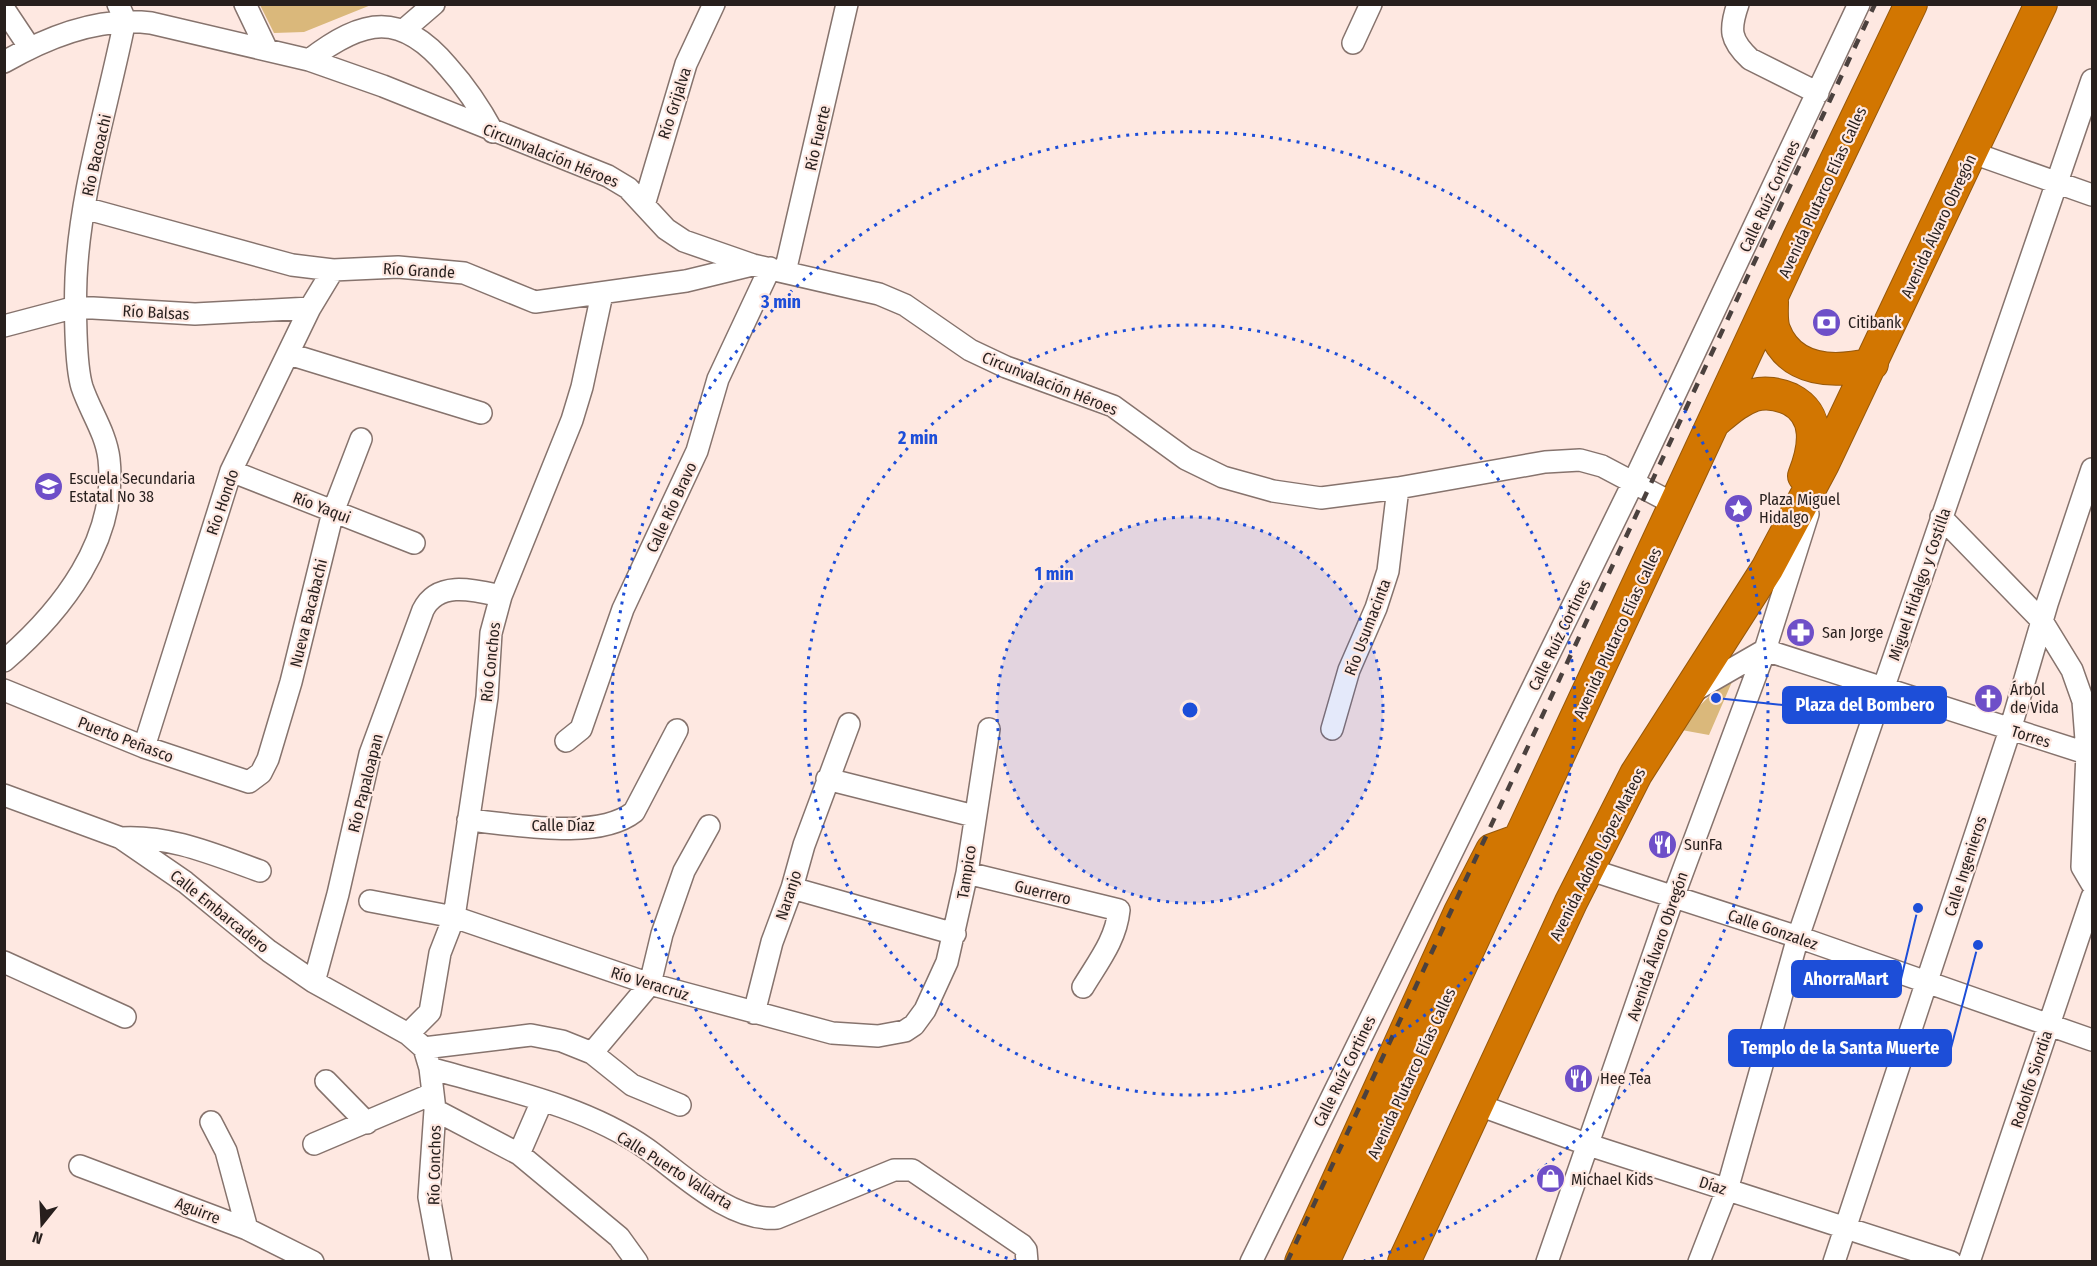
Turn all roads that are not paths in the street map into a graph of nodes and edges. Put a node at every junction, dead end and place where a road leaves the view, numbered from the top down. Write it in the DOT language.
graph roads {
  1 [pos="245,4"];
  2 [pos="434,4"];
  3 [pos="714,4"];
  4 [pos="847,4"];
  5 [pos="1371,4"];
  6 [pos="1738,4"];
  7 [pos="1860,4"];
  8 [pos="1911,4"];
  9 [pos="2041,4"];
  10 [pos="4,9"];
  11 [pos="122,12"];
  12 [pos="405,29"];
  13 [pos="1353,43"];
  14 [pos="30,48"];
  15 [pos="267,50"];
  16 [pos="309,60"];
  17 [pos="4,62"];
  18 [pos="2092,80"];
  19 [pos="1818,93"];
  20 [pos="493,132"];
  21 [pos="1972,153"];
  22 [pos="2056,182"];
  23 [pos="2092,195"];
  24 [pos="644,205"];
  25 [pos="84,208"];
  26 [pos="769,268"];
  27 [pos="333,270"];
  28 [pos="602,294"];
  29 [pos="1772,302"];
  30 [pos="76,308"];
  31 [pos="310,308"];
  32 [pos="4,326"];
  33 [pos="289,354"];
  34 [pos="1872,364"];
  35 [pos="481,413"];
  36 [pos="1714,421"];
  37 [pos="361,439"];
  38 [pos="1823,464"];
  39 [pos="2092,469"];
  40 [pos="231,471"];
  41 [pos="1634,481"];
  42 [pos="1398,488"];
  43 [pos="1676,505"];
  44 [pos="333,512"];
  45 [pos="1941,517"];
  46 [pos="414,543"];
  47 [pos="501,596"];
  48 [pos="1735,620"];
  49 [pos="2042,621"];
  50 [pos="1765,650"];
  51 [pos="4,661"];
  52 [pos="1883,687"];
  53 [pos="4,690"];
  54 [pos="1689,694"];
  55 [pos="849,724"];
  56 [pos="989,729"];
  57 [pos="1332,729"];
  58 [pos="676,730"];
  59 [pos="2010,730"];
  60 [pos="566,741"];
  61 [pos="144,747"];
  62 [pos="2090,754"];
  63 [pos="1635,774"];
  64 [pos="827,779"];
  65 [pos="249,782"];
  66 [pos="4,795"];
  67 [pos="974,816"];
  68 [pos="468,820"];
  69 [pos="709,826"];
  70 [pos="121,838"];
  71 [pos="1521,840"];
  72 [pos="1588,869"];
  73 [pos="260,871"];
  74 [pos="967,873"];
  75 [pos="2092,884"];
  76 [pos="792,888"];
  77 [pos="1674,895"];
  78 [pos="2092,897"];
  79 [pos="370,901"];
  80 [pos="454,917"];
  81 [pos="955,934"];
  82 [pos="1798,937"];
  83 [pos="4,962"];
  84 [pos="314,982"];
  85 [pos="1925,982"];
  86 [pos="650,984"];
  87 [pos="1083,987"];
  88 [pos="925,1010"];
  89 [pos="753,1013"];
  90 [pos="125,1017"];
  91 [pos="2050,1024"];
  92 [pos="408,1034"];
  93 [pos="2092,1040"];
  94 [pos="592,1053"];
  95 [pos="427,1058"];
  96 [pos="326,1081"];
  97 [pos="542,1101"];
  98 [pos="434,1102"];
  99 [pos="1476,1104"];
  100 [pos="680,1105"];
  101 [pos="211,1122"];
  102 [pos="367,1123"];
  103 [pos="314,1144"];
  104 [pos="1589,1145"];
  105 [pos="519,1154"];
  106 [pos="80,1166"];
  107 [pos="1727,1190"];
  108 [pos="1846,1227"];
  109 [pos="247,1229"];
  110 [pos="1327,1257"];
  111 [pos="313,1262"];
  112 [pos="441,1262"];
  113 [pos="637,1262"];
  114 [pos="1027,1262"];
  115 [pos="1251,1262"];
  116 [pos="1301,1262"];
  117 [pos="1384,1262"];
  118 [pos="1404,1262"];
  119 [pos="1547,1262"];
  120 [pos="1699,1262"];
  121 [pos="1834,1262"];
  122 [pos="1951,1262"];
  123 [pos="1969,1262"];
  1 -- 15 [label="street"];
  2 -- 12 [label="street"];
  3 -- 24 [label="street, Río Grijalva"];
  4 -- 26 [label="street, Río Fuerte"];
  5 -- 13 [label="street"];
  6 -- 19 [label="street"];
  7 -- 19 [label="street, Calle Ruíz Cortines"];
  8 -- 29 [label="highway, Avenida Plutarco Elías Calles"];
  9 -- 21 [label="highway, Avenida Álvaro Obregón"];
  10 -- 14 [label="street"];
  11 -- 14 [label="street, Circunvalación Héroes"];
  11 -- 15 [label="street, Circunvalación Héroes"];
  11 -- 25 [label="street, Río Bacoachi"];
  12 -- 16 [label="street"];
  12 -- 20 [label="street"];
  14 -- 17 [label="street, Circunvalación Héroes"];
  15 -- 16 [label="street, Circunvalación Héroes"];
  16 -- 20 [label="street, Circunvalación Héroes"];
  18 -- 22 [label="street, Miguel Hidalgo y Costilla"];
  19 -- 41 [label="street, Calle Ruíz Cortines"];
  20 -- 24 [label="street, Circunvalación Héroes"];
  21 -- 22 [label="street"];
  21 -- 34 [label="highway, Avenida Álvaro Obregón"];
  22 -- 23 [label="street"];
  22 -- 45 [label="street, Miguel Hidalgo y Costilla"];
  24 -- 26 [label="street, Circunvalación Héroes"];
  25 -- 27 [label="street, Río Grande"];
  25 -- 30 [label="street, Río Bacoachi"];
  26 -- 28 [label="street, Río Grande"];
  26 -- 42 [label="street, Circunvalación Héroes"];
  26 -- 60 [label="street, Calle Río Bravo"];
  27 -- 28 [label="street, Río Grande"];
  27 -- 31 [label="street, Río Hondo"];
  28 -- 47 [label="street, Río Conchos"];
  29 -- 34 [label="highway"];
  29 -- 36 [label="highway, Avenida Plutarco Elías Calles"];
  30 -- 31 [label="street, Río Balsas"];
  30 -- 32 [label="street, Río Balsas"];
  30 -- 51 [label="street, Río Bacoachi"];
  31 -- 33 [label="street, Río Hondo"];
  33 -- 35 [label="street"];
  33 -- 40 [label="street, Río Hondo"];
  34 -- 38 [label="highway, Avenida Álvaro Obregón"];
  36 -- 43 [label="highway, Avenida Plutarco Elías Calles"];
  36 -- 48 [label="highway"];
  37 -- 44 [label="street, Nueva Bacabachi"];
  38 -- 48 [label="highway, Avenida Adolfo López Mateos"];
  38 -- 50 [label="street, Avenida Álvaro Obregón"];
  39 -- 49 [label="street, Calle Ingenieros"];
  40 -- 44 [label="street, Río Yaqui"];
  40 -- 61 [label="street, Río Hondo"];
  41 -- 42 [label="street, Circunvalación Héroes"];
  41 -- 43 [label="street, Circunvalación Héroes"];
  41 -- 115 [label="street, Calle Ruíz Cortines"];
  42 -- 57 [label="street, Río Usumacinta"];
  43 -- 71 [label="highway, Avenida Plutarco Elías Calles"];
  44 -- 46 [label="street, Río Yaqui"];
  44 -- 65 [label="street, Nueva Bacabachi"];
  45 -- 49 [label="street"];
  45 -- 52 [label="street, Miguel Hidalgo y Costilla"];
  47 -- 68 [label="street, Río Conchos"];
  47 -- 84 [label="street, Río Papaloapan"];
  48 -- 54 [label="highway, Avenida Adolfo López Mateos"];
  49 -- 59 [label="street, Calle Ingenieros"];
  49 -- 62 [label="street"];
  50 -- 52 [label="street, Torres"];
  50 -- 54 [label="street"];
  50 -- 77 [label="street, Avenida Álvaro Obregón"];
  52 -- 59 [label="street, Torres"];
  52 -- 82 [label="street, Miguel Hidalgo y Costilla"];
  53 -- 61 [label="street, Puerto Peñasco"];
  54 -- 63 [label="highway, Avenida Adolfo López Mateos"];
  55 -- 64 [label="street, Naranjo"];
  56 -- 67 [label="street, Tampico"];
  58 -- 68 [label="street, Calle Díaz"];
  59 -- 62 [label="street, Torres"];
  59 -- 85 [label="street, Calle Ingenieros"];
  61 -- 65 [label="street, Puerto Peñasco"];
  62 -- 75 [label="street"];
  63 -- 72 [label="highway, Avenida Adolfo López Mateos"];
  63 -- 117 [label="highway"];
  64 -- 67 [label="street"];
  64 -- 76 [label="street, Naranjo"];
  66 -- 70 [label="street, Calle Embarcadero"];
  67 -- 74 [label="street, Tampico"];
  68 -- 80 [label="street, Río Conchos"];
  69 -- 86 [label="street"];
  70 -- 73 [label="street"];
  70 -- 84 [label="street, Calle Embarcadero"];
  71 -- 110 [label="highway, Avenida Plutarco Elías Calles"];
  71 -- 110 [label="highway"];
  71 -- 116 [label="highway"];
  72 -- 77 [label="street, Calle Gonzalez"];
  72 -- 99 [label="highway, Avenida Adolfo López Mateos"];
  74 -- 81 [label="street, Tampico"];
  74 -- 87 [label="street, Guerrero"];
  76 -- 81 [label="street"];
  76 -- 89 [label="street, Naranjo"];
  77 -- 82 [label="street, Calle Gonzalez"];
  77 -- 104 [label="street, Avenida Álvaro Obregón"];
  78 -- 91 [label="street, Rodolfo Siordia"];
  79 -- 80 [label="street, Río Veracruz"];
  80 -- 86 [label="street, Río Veracruz"];
  80 -- 92 [label="street, Río Conchos"];
  81 -- 88 [label="street, Tampico"];
  82 -- 85 [label="street, Calle Gonzalez"];
  82 -- 107 [label="street, Miguel Hidalgo y Costilla"];
  83 -- 90 [label="street"];
  84 -- 92 [label="street, Calle Embarcadero"];
  85 -- 91 [label="street, Calle Gonzalez"];
  85 -- 108 [label="street, Calle Ingenieros"];
  86 -- 89 [label="street, Río Veracruz"];
  86 -- 94 [label="street"];
  88 -- 89 [label="street, Río Veracruz"];
  91 -- 93 [label="street, Calle Gonzalez"];
  91 -- 123 [label="street, Rodolfo Siordia"];
  92 -- 95 [label="street, Calle Embarcadero"];
  94 -- 95 [label="street"];
  94 -- 100 [label="street"];
  95 -- 97 [label="street, Calle Puerto Vallarta"];
  95 -- 98 [label="street, Río Conchos"];
  96 -- 102 [label="street"];
  97 -- 105 [label="street"];
  97 -- 114 [label="street, Calle Puerto Vallarta"];
  98 -- 102 [label="street"];
  98 -- 105 [label="street"];
  98 -- 112 [label="street, Río Conchos"];
  99 -- 104 [label="street, Díaz"];
  99 -- 118 [label="highway, Avenida Adolfo López Mateos"];
  101 -- 109 [label="street"];
  102 -- 103 [label="street"];
  104 -- 107 [label="street, Díaz"];
  104 -- 119 [label="street, Avenida Álvaro Obregón"];
  105 -- 113 [label="street"];
  106 -- 109 [label="street, Aguirre"];
  107 -- 108 [label="street, Díaz"];
  107 -- 120 [label="street, Miguel Hidalgo y Costilla"];
  108 -- 121 [label="street, Calle Ingenieros"];
  108 -- 122 [label="street, Díaz"];
  109 -- 111 [label="street, Aguirre"];
}
